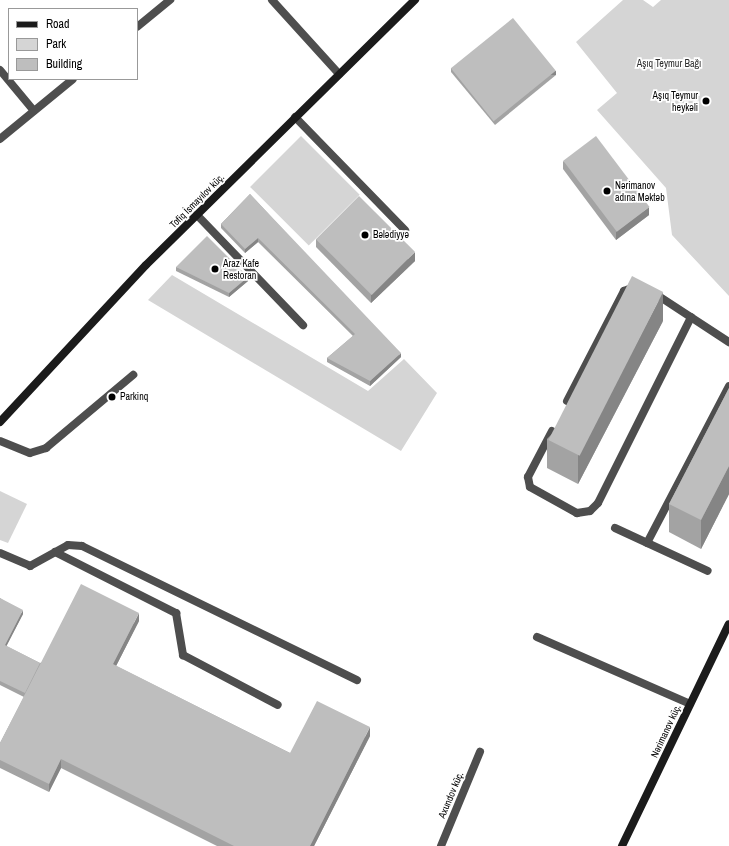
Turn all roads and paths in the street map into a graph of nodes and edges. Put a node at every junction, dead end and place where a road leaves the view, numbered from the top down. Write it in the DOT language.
graph roads {
  1 [pos="170,0"];
  2 [pos="272,0"];
  3 [pos="415,0"];
  4 [pos="138,26"];
  5 [pos="0,70"];
  6 [pos="339,74"];
  7 [pos="8,80"];
  8 [pos="8,80"];
  9 [pos="73,80"];
  10 [pos="34,111"];
  11 [pos="295,117"];
  12 [pos="0,139"];
  13 [pos="197,215"];
  14 [pos="405,230"];
  15 [pos="691,318"];
  16 [pos="303,325"];
  17 [pos="729,342"];
  18 [pos="133,375"];
  19 [pos="729,386"];
  20 [pos="564,408"];
  21 [pos="0,422"];
  22 [pos="556,422"];
  23 [pos="0,441"];
  24 [pos="615,528"];
  25 [pos="647,543"];
  26 [pos="55,552"];
  27 [pos="0,553"];
  28 [pos="708,570"];
  29 [pos="729,624"];
  30 [pos="537,637"];
  31 [pos="357,680"];
  32 [pos="690,704"];
  33 [pos="278,705"];
  34 [pos="480,752"];
  35 [pos="441,846"];
  36 [pos="622,846"];
  1 -- 4 [label="street"];
  2 -- 6 [label="street"];
  3 -- 6 [label="street, Tofiq İsmayılov küç."];
  5 -- 8 [label="street"];
  6 -- 11 [label="street, Tofiq İsmayılov küç."];
  7 -- 10 [label="street"];
  9 -- 10 [label="street"];
  10 -- 12 [label="street"];
  11 -- 13 [label="street, Tofiq İsmayılov küç."];
  11 -- 14 [label="street"];
  13 -- 16 [label="street"];
  13 -- 21 [label="street, Tofiq İsmayılov küç."];
  15 -- 17 [label="street"];
  15 -- 20 [label="street"];
  15 -- 22 [label="street"];
  18 -- 23 [label="street"];
  19 -- 25 [label="street"];
  24 -- 25 [label="street"];
  25 -- 28 [label="street"];
  26 -- 27 [label="street"];
  26 -- 31 [label="street"];
  26 -- 33 [label="street"];
  29 -- 32 [label="street, Nərimanov küç."];
  30 -- 32 [label="street"];
  32 -- 36 [label="street, Nərimanov küç."];
  34 -- 35 [label="street, Axundov küç."];
}
